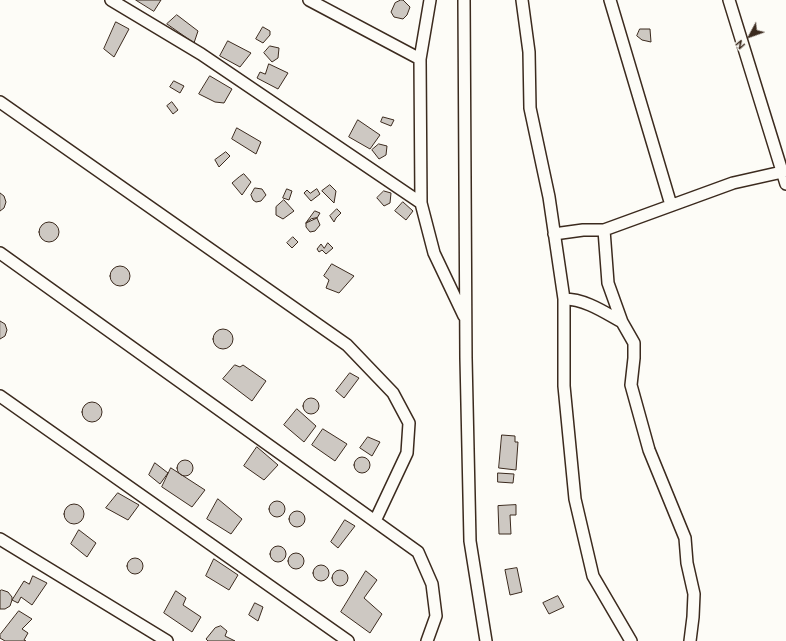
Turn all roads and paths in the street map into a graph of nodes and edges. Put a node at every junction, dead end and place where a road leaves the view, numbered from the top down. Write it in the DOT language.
graph roads {
  1 [pos="112,0"];
  2 [pos="309,0"];
  3 [pos="430,0"];
  4 [pos="464,0"];
  5 [pos="522,0"];
  6 [pos="610,0"];
  7 [pos="729,0"];
  8 [pos="420,59"];
  9 [pos="0,102"];
  10 [pos="784,171"];
  11 [pos="786,184"];
  12 [pos="421,203"];
  13 [pos="672,205"];
  14 [pos="604,230"];
  15 [pos="554,234"];
  16 [pos="0,253"];
  17 [pos="564,299"];
  18 [pos="466,320"];
  19 [pos="622,322"];
  20 [pos="0,396"];
  21 [pos="375,521"];
  22 [pos="0,539"];
  23 [pos="166,641"];
  24 [pos="348,641"];
  25 [pos="427,641"];
  26 [pos="486,641"];
  27 [pos="631,641"];
  28 [pos="690,641"];
  1 -- 12 [label="street"];
  2 -- 8 [label="street"];
  3 -- 8 [label="street"];
  4 -- 18 [label="street"];
  5 -- 15 [label="street"];
  6 -- 13 [label="street"];
  7 -- 10 [label="street"];
  8 -- 12 [label="street"];
  9 -- 21 [label="street"];
  10 -- 11 [label="street"];
  10 -- 13 [label="street"];
  12 -- 18 [label="street"];
  13 -- 14 [label="street"];
  14 -- 15 [label="street"];
  14 -- 19 [label="street"];
  15 -- 17 [label="street"];
  16 -- 21 [label="street"];
  17 -- 19 [label="street"];
  17 -- 27 [label="street"];
  18 -- 26 [label="street"];
  19 -- 28 [label="street"];
  20 -- 24 [label="street"];
  21 -- 25 [label="street"];
  22 -- 23 [label="street"];
}
